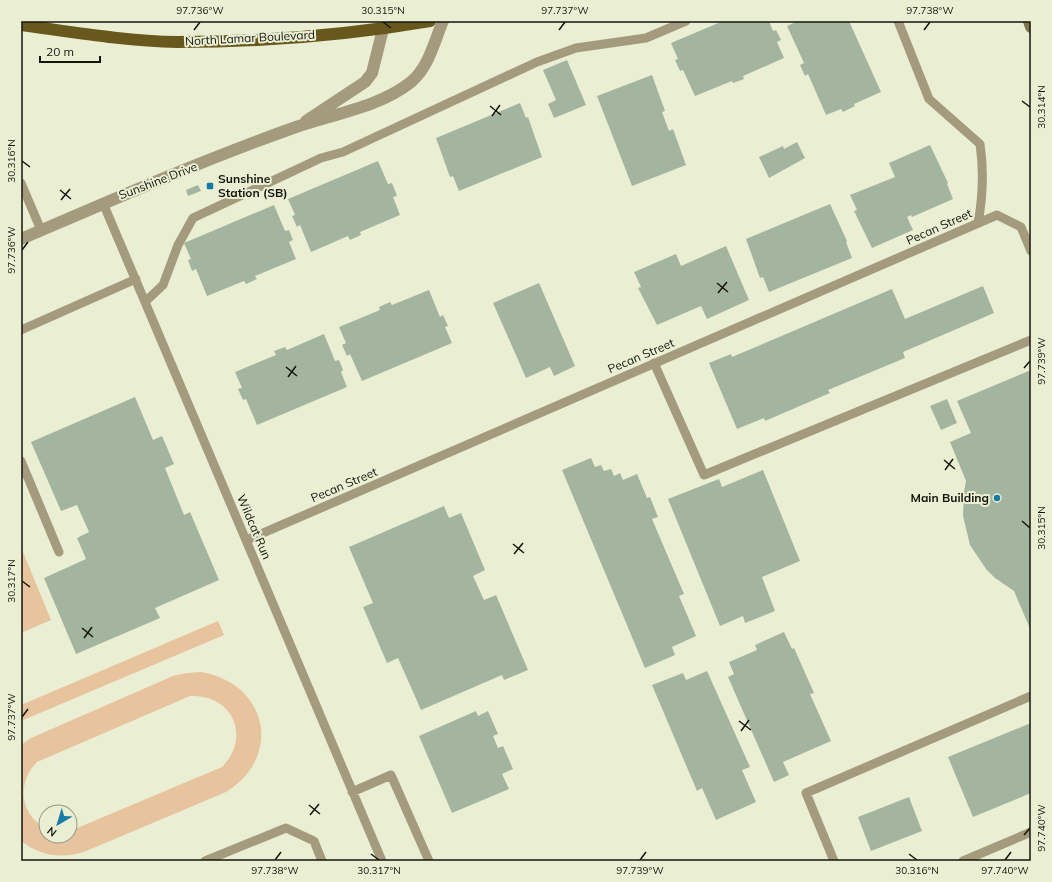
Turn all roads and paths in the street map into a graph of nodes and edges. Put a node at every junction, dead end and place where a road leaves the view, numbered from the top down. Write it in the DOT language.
graph roads {
  1 [pos="430,21"];
  2 [pos="443,21"];
  3 [pos="686,21"];
  4 [pos="898,21"];
  5 [pos="1029,21"];
  6 [pos="21,25"];
  7 [pos="52,25"];
  8 [pos="385,25"];
  9 [pos="1031,26"];
  10 [pos="297,127"];
  11 [pos="21,183"];
  12 [pos="103,203"];
  13 [pos="978,223"];
  14 [pos="41,230"];
  15 [pos="21,239"];
  16 [pos="1031,251"];
  17 [pos="136,279"];
  18 [pos="146,302"];
  19 [pos="21,330"];
  20 [pos="1031,340"];
  21 [pos="654,363"];
  22 [pos="21,461"];
  23 [pos="247,540"];
  24 [pos="59,552"];
  25 [pos="1031,696"];
  26 [pos="352,792"];
  27 [pos="1031,832"];
  28 [pos="206,861"];
  29 [pos="322,861"];
  30 [pos="382,861"];
  31 [pos="429,861"];
  32 [pos="834,861"];
  33 [pos="963,861"];
  1 -- 8 [label="main road, North Lamar Boulevard"];
  2 -- 10 [label="street, Sunshine Drive"];
  3 -- 18 [label="lane"];
  4 -- 13 [label="lane"];
  5 -- 9 [label="main road"];
  6 -- 7 [label="main road, North Lamar Boulevard"];
  7 -- 8 [label="main road, North Lamar Boulevard"];
  8 -- 10 [label="street, Sunshine Drive"];
  10 -- 12 [label="street, Sunshine Drive"];
  11 -- 14 [label="lane"];
  12 -- 14 [label="street, Sunshine Drive"];
  12 -- 17 [label="lane, Wildcat Run"];
  13 -- 16 [label="lane, Pecan Street"];
  13 -- 21 [label="lane, Pecan Street"];
  14 -- 15 [label="street, Sunshine Drive"];
  17 -- 18 [label="lane, Wildcat Run"];
  17 -- 19 [label="lane"];
  18 -- 23 [label="lane, Wildcat Run"];
  20 -- 21 [label="lane"];
  21 -- 23 [label="lane, Pecan Street"];
  22 -- 24 [label="lane"];
  23 -- 26 [label="lane, Wildcat Run"];
  25 -- 32 [label="lane"];
  26 -- 30 [label="lane, Wildcat Run"];
  26 -- 31 [label="lane"];
  27 -- 33 [label="lane"];
  28 -- 29 [label="lane"];
}
